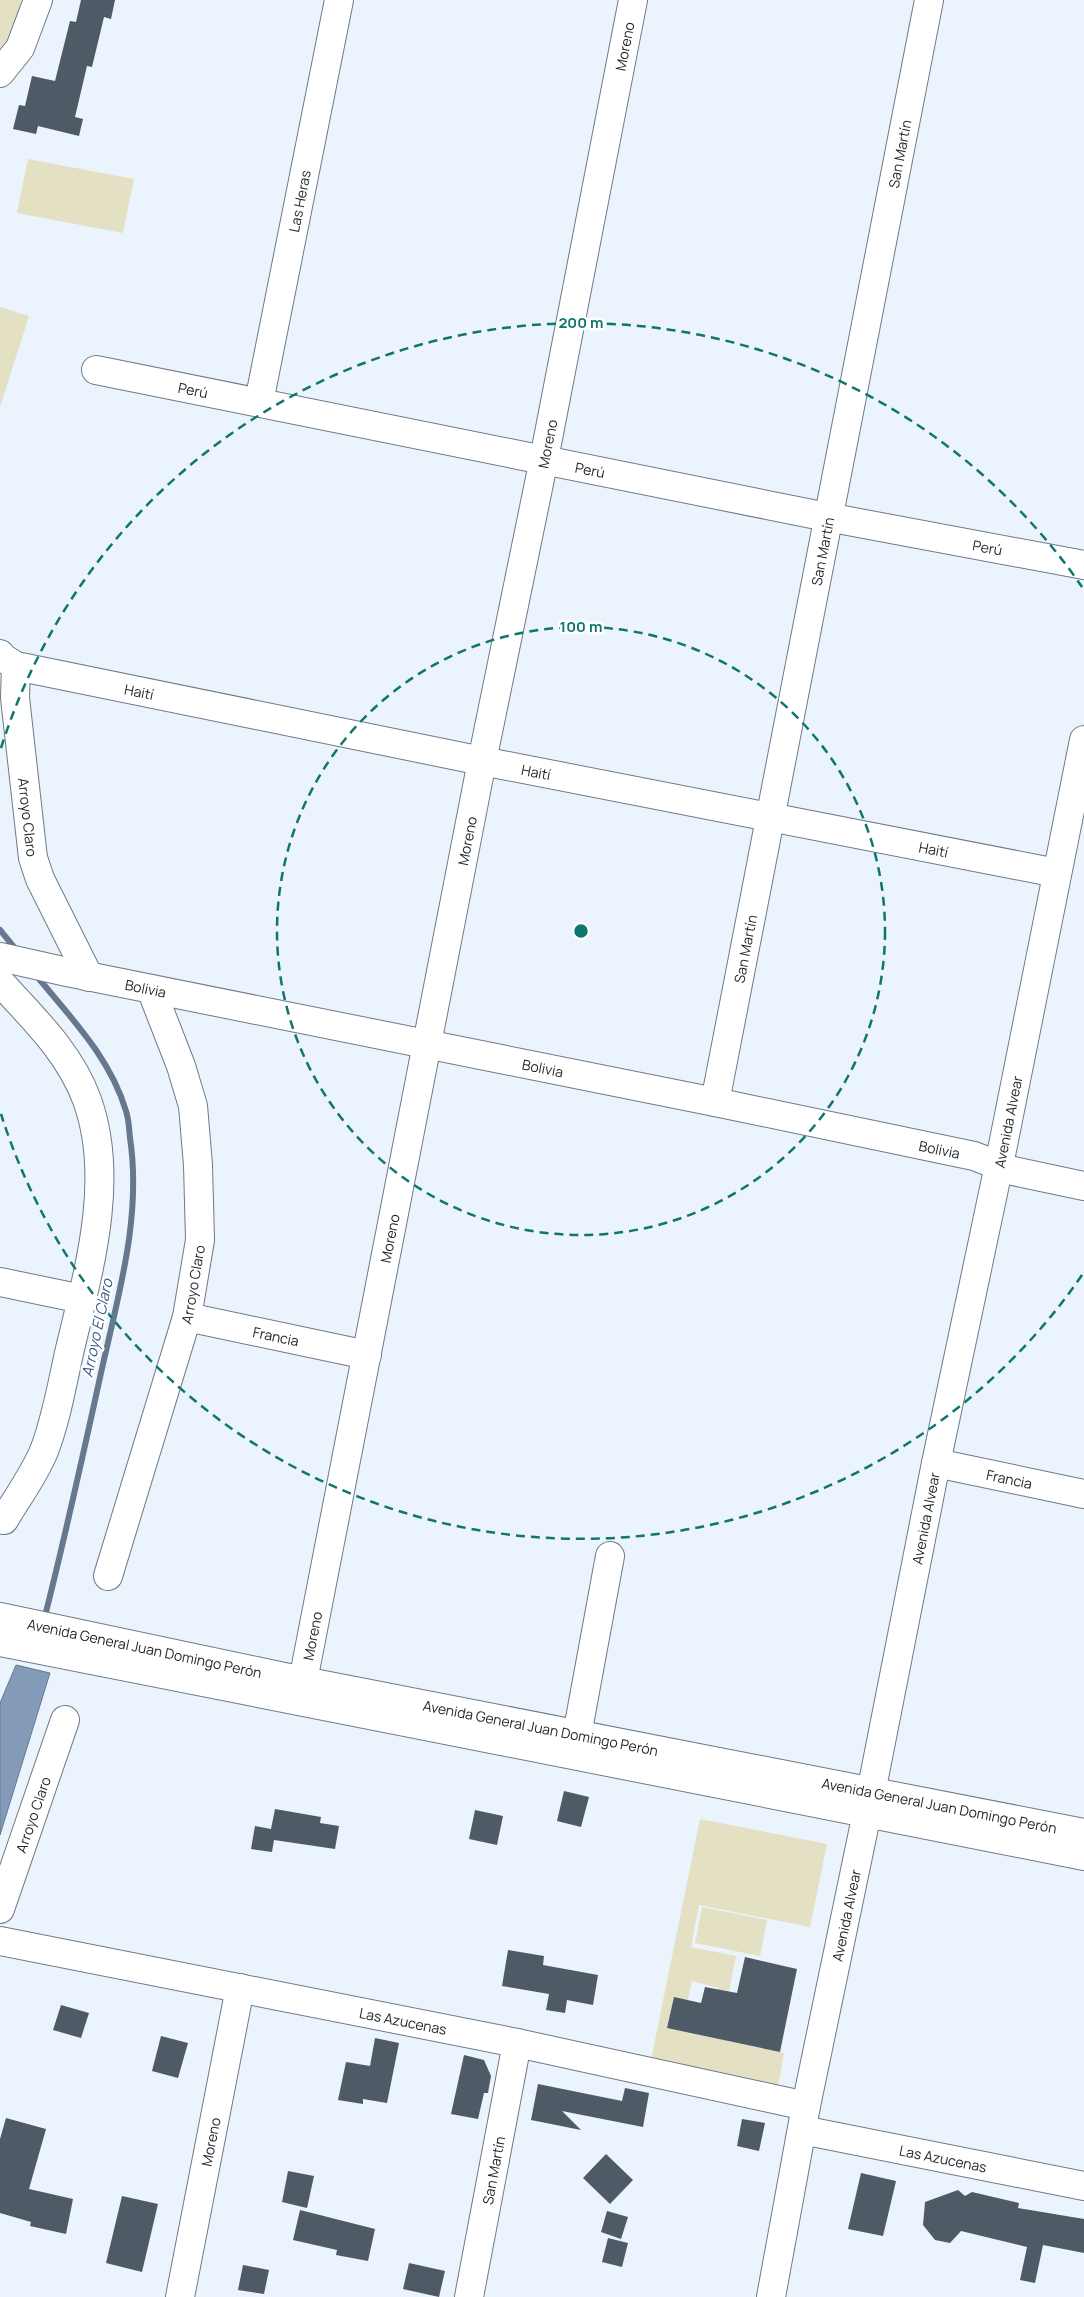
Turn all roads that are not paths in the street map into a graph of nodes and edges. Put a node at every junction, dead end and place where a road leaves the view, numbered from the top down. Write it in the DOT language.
graph roads {
  1 [pos="38,0"];
  2 [pos="339,0"];
  3 [pos="633,0"];
  4 [pos="925,1"];
  5 [pos="0,72"];
  6 [pos="96,370"];
  7 [pos="260,402"];
  8 [pos="544,459"];
  9 [pos="827,517"];
  10 [pos="1084,565"];
  11 [pos="8,660"];
  12 [pos="1084,740"];
  13 [pos="482,761"];
  14 [pos="769,818"];
  15 [pos="1057,873"];
  16 [pos="0,957"];
  17 [pos="78,975"];
  18 [pos="0,982"];
  19 [pos="151,989"];
  20 [pos="426,1045"];
  21 [pos="715,1102"];
  22 [pos="999,1165"];
  23 [pos="1084,1186"];
  24 [pos="0,1282"];
  25 [pos="82,1299"];
  26 [pos="187,1317"];
  27 [pos="367,1355"];
  28 [pos="936,1463"];
  29 [pos="1084,1494"];
  30 [pos="4,1520"];
  31 [pos="610,1556"];
  32 [pos="108,1576"];
  33 [pos="5,1631"];
  34 [pos="78,1646"];
  35 [pos="303,1681"];
  36 [pos="65,1720"];
  37 [pos="577,1735"];
  38 [pos="869,1803"];
  39 [pos="1084,1833"];
  40 [pos="1084,1856"];
  41 [pos="0,1909"];
  42 [pos="0,1942"];
  43 [pos="240,1988"];
  44 [pos="517,2043"];
  45 [pos="804,2118"];
  46 [pos="1084,2186"];
  47 [pos="180,2297"];
  48 [pos="469,2297"];
  49 [pos="770,2297"];
  1 -- 5 [label="street"];
  2 -- 7 [label="street, Las Heras"];
  3 -- 8 [label="street, Moreno"];
  4 -- 9 [label="street, San Martín"];
  6 -- 7 [label="street, Perú"];
  7 -- 8 [label="street, Perú"];
  8 -- 9 [label="street, Perú"];
  8 -- 13 [label="street, Moreno"];
  9 -- 10 [label="street, Perú"];
  9 -- 14 [label="street, San Martín"];
  11 -- 13 [label="street, Haití"];
  11 -- 17 [label="street, Arroyo Claro"];
  12 -- 15 [label="street, Avenida Alvear"];
  13 -- 14 [label="street, Haití"];
  13 -- 20 [label="street, Moreno"];
  14 -- 15 [label="street, Haití"];
  14 -- 21 [label="street, San Martín"];
  15 -- 22 [label="street, Avenida Alvear"];
  16 -- 17 [label="street, Bolivia"];
  17 -- 19 [label="street, Bolivia"];
  18 -- 25 [label="street"];
  19 -- 20 [label="street, Bolivia"];
  19 -- 26 [label="street, Arroyo Claro"];
  20 -- 21 [label="street, Bolivia"];
  20 -- 27 [label="street, Moreno"];
  21 -- 22 [label="street, Bolivia"];
  22 -- 23 [label="street, Bolivia"];
  22 -- 28 [label="street, Avenida Alvear"];
  24 -- 25 [label="street"];
  25 -- 30 [label="street"];
  26 -- 27 [label="street, Francia"];
  26 -- 32 [label="street, Arroyo Claro"];
  27 -- 35 [label="street, Moreno"];
  28 -- 29 [label="street, Francia"];
  28 -- 38 [label="street, Avenida Alvear"];
  31 -- 37 [label="street"];
  33 -- 34 [label="street, Avenida General Juan Domingo Perón"];
  34 -- 35 [label="street, Avenida General Juan Domingo Perón"];
  34 -- 38 [label="street, Avenida General Juan Domingo Perón"];
  35 -- 37 [label="street, Avenida General Juan Domingo Perón"];
  36 -- 41 [label="street, Arroyo Claro"];
  37 -- 38 [label="street, Avenida General Juan Domingo Perón"];
  38 -- 39 [label="street, Avenida General Juan Domingo Perón"];
  38 -- 40 [label="street, Avenida General Juan Domingo Perón"];
  38 -- 45 [label="street, Avenida Alvear"];
  42 -- 43 [label="street, Las Azucenas"];
  43 -- 44 [label="street, Las Azucenas"];
  43 -- 47 [label="street, Moreno"];
  44 -- 45 [label="street, Las Azucenas"];
  44 -- 48 [label="street, San Martín"];
  45 -- 46 [label="street, Las Azucenas"];
  45 -- 49 [label="street, Avenida Alvear"];
}
